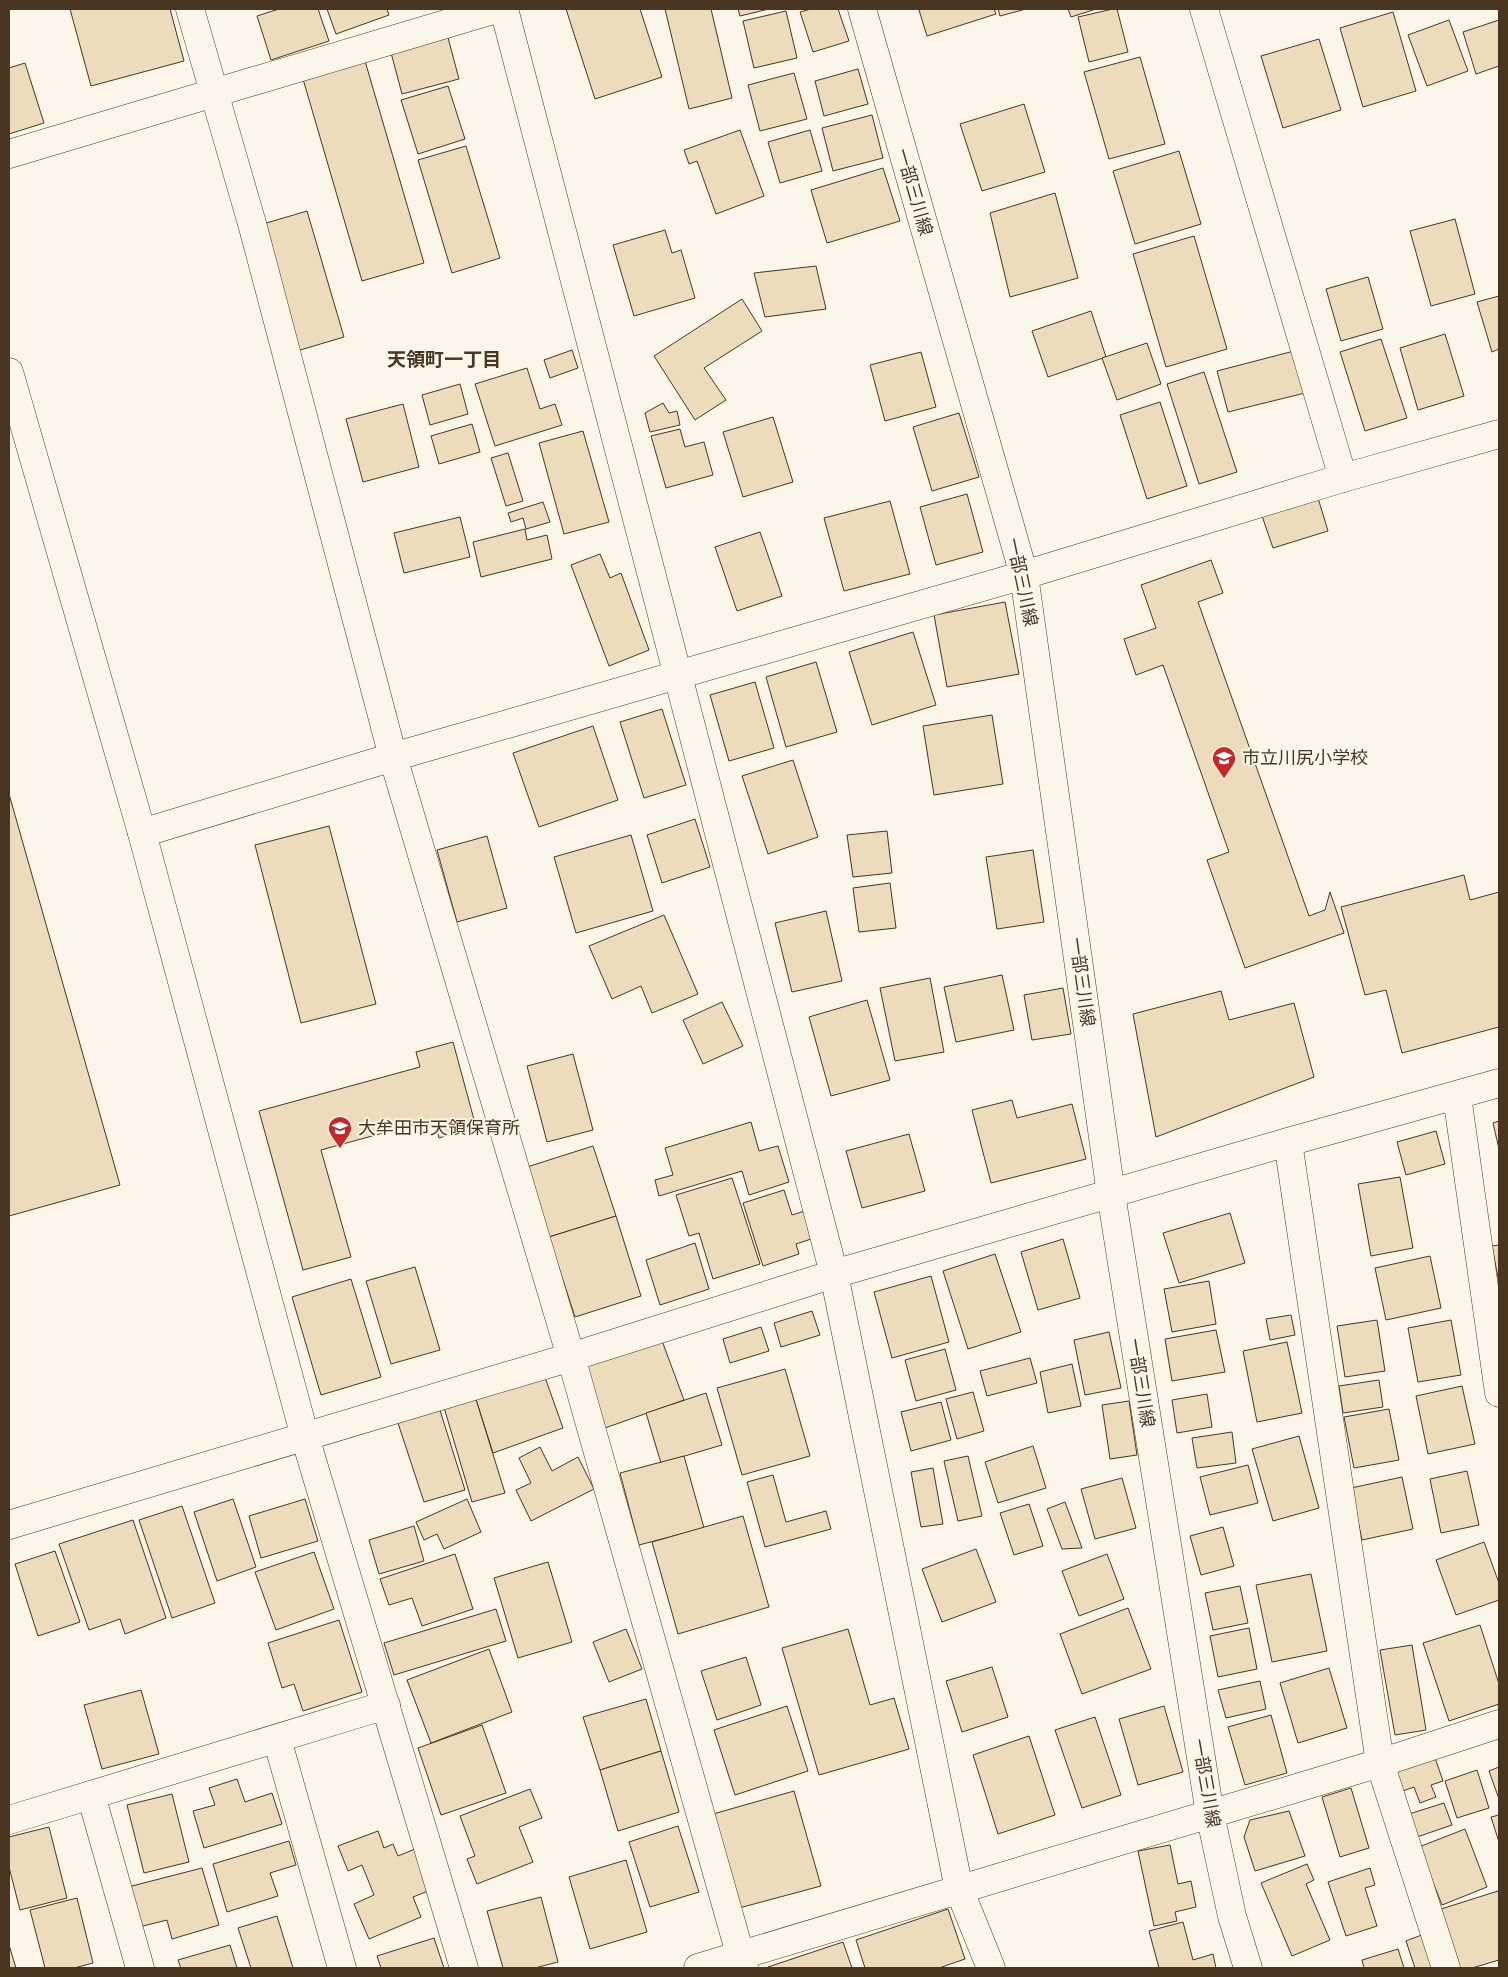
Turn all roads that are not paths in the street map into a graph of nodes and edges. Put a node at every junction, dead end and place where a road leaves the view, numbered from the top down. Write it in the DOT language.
graph roads {
  1 [pos="190,9"];
  2 [pos="496,9"];
  3 [pos="504,9"];
  4 [pos="862,9"];
  5 [pos="1204,9"];
  6 [pos="214,92"];
  7 [pos="9,154"];
  8 [pos="9,372"];
  9 [pos="1499,434"];
  10 [pos="1343,478"];
  11 [pos="1024,575"];
  12 [pos="677,675"];
  13 [pos="393,757"];
  14 [pos="142,834"];
  15 [pos="1499,1083"];
  16 [pos="1457,1096"];
  17 [pos="1288,1142"];
  18 [pos="1111,1194"];
  19 [pos="834,1274"];
  20 [pos="571,1357"];
  21 [pos="1499,1393"];
  22 [pos="305,1437"];
  23 [pos="9,1525"];
  24 [pos="386,1705"];
  25 [pos="1499,1724"];
  26 [pos="277,1738"];
  27 [pos="1380,1764"];
  28 [pos="91,1795"];
  29 [pos="1210,1814"];
  30 [pos="9,1820"];
  31 [pos="959,1889"];
  32 [pos="742,1962"];
  33 [pos="140,1968"];
  34 [pos="342,1968"];
  35 [pos="464,1968"];
  36 [pos="698,1968"];
  37 [pos="991,1968"];
  38 [pos="1248,1968"];
  39 [pos="1446,1968"];
  1 -- 6 [label="street"];
  2 -- 6 [label="street"];
  3 -- 12 [label="street"];
  4 -- 11 [label="street, 一部三川線"];
  5 -- 10 [label="street"];
  6 -- 7 [label="street"];
  6 -- 13 [label="street"];
  8 -- 14 [label="street"];
  9 -- 10 [label="street"];
  10 -- 11 [label="street"];
  11 -- 12 [label="street"];
  11 -- 18 [label="street, 一部三川線"];
  12 -- 13 [label="street"];
  12 -- 19 [label="street"];
  13 -- 14 [label="street"];
  13 -- 20 [label="street"];
  14 -- 22 [label="street"];
  15 -- 16 [label="street"];
  16 -- 17 [label="street"];
  16 -- 21 [label="street"];
  17 -- 18 [label="street"];
  17 -- 27 [label="street"];
  18 -- 19 [label="street"];
  18 -- 29 [label="street, 一部三川線"];
  19 -- 20 [label="street"];
  19 -- 31 [label="street"];
  20 -- 22 [label="street"];
  20 -- 32 [label="street"];
  22 -- 23 [label="street"];
  22 -- 24 [label="street"];
  24 -- 26 [label="street"];
  24 -- 35 [label="street"];
  25 -- 27 [label="street"];
  26 -- 28 [label="street"];
  26 -- 34 [label="street"];
  27 -- 29 [label="street"];
  27 -- 39 [label="street"];
  28 -- 30 [label="street"];
  28 -- 33 [label="street"];
  29 -- 31 [label="street"];
  29 -- 38 [label="street, 一部三川線"];
  31 -- 32 [label="street"];
  31 -- 37 [label="street"];
  32 -- 36 [label="street"];
}
